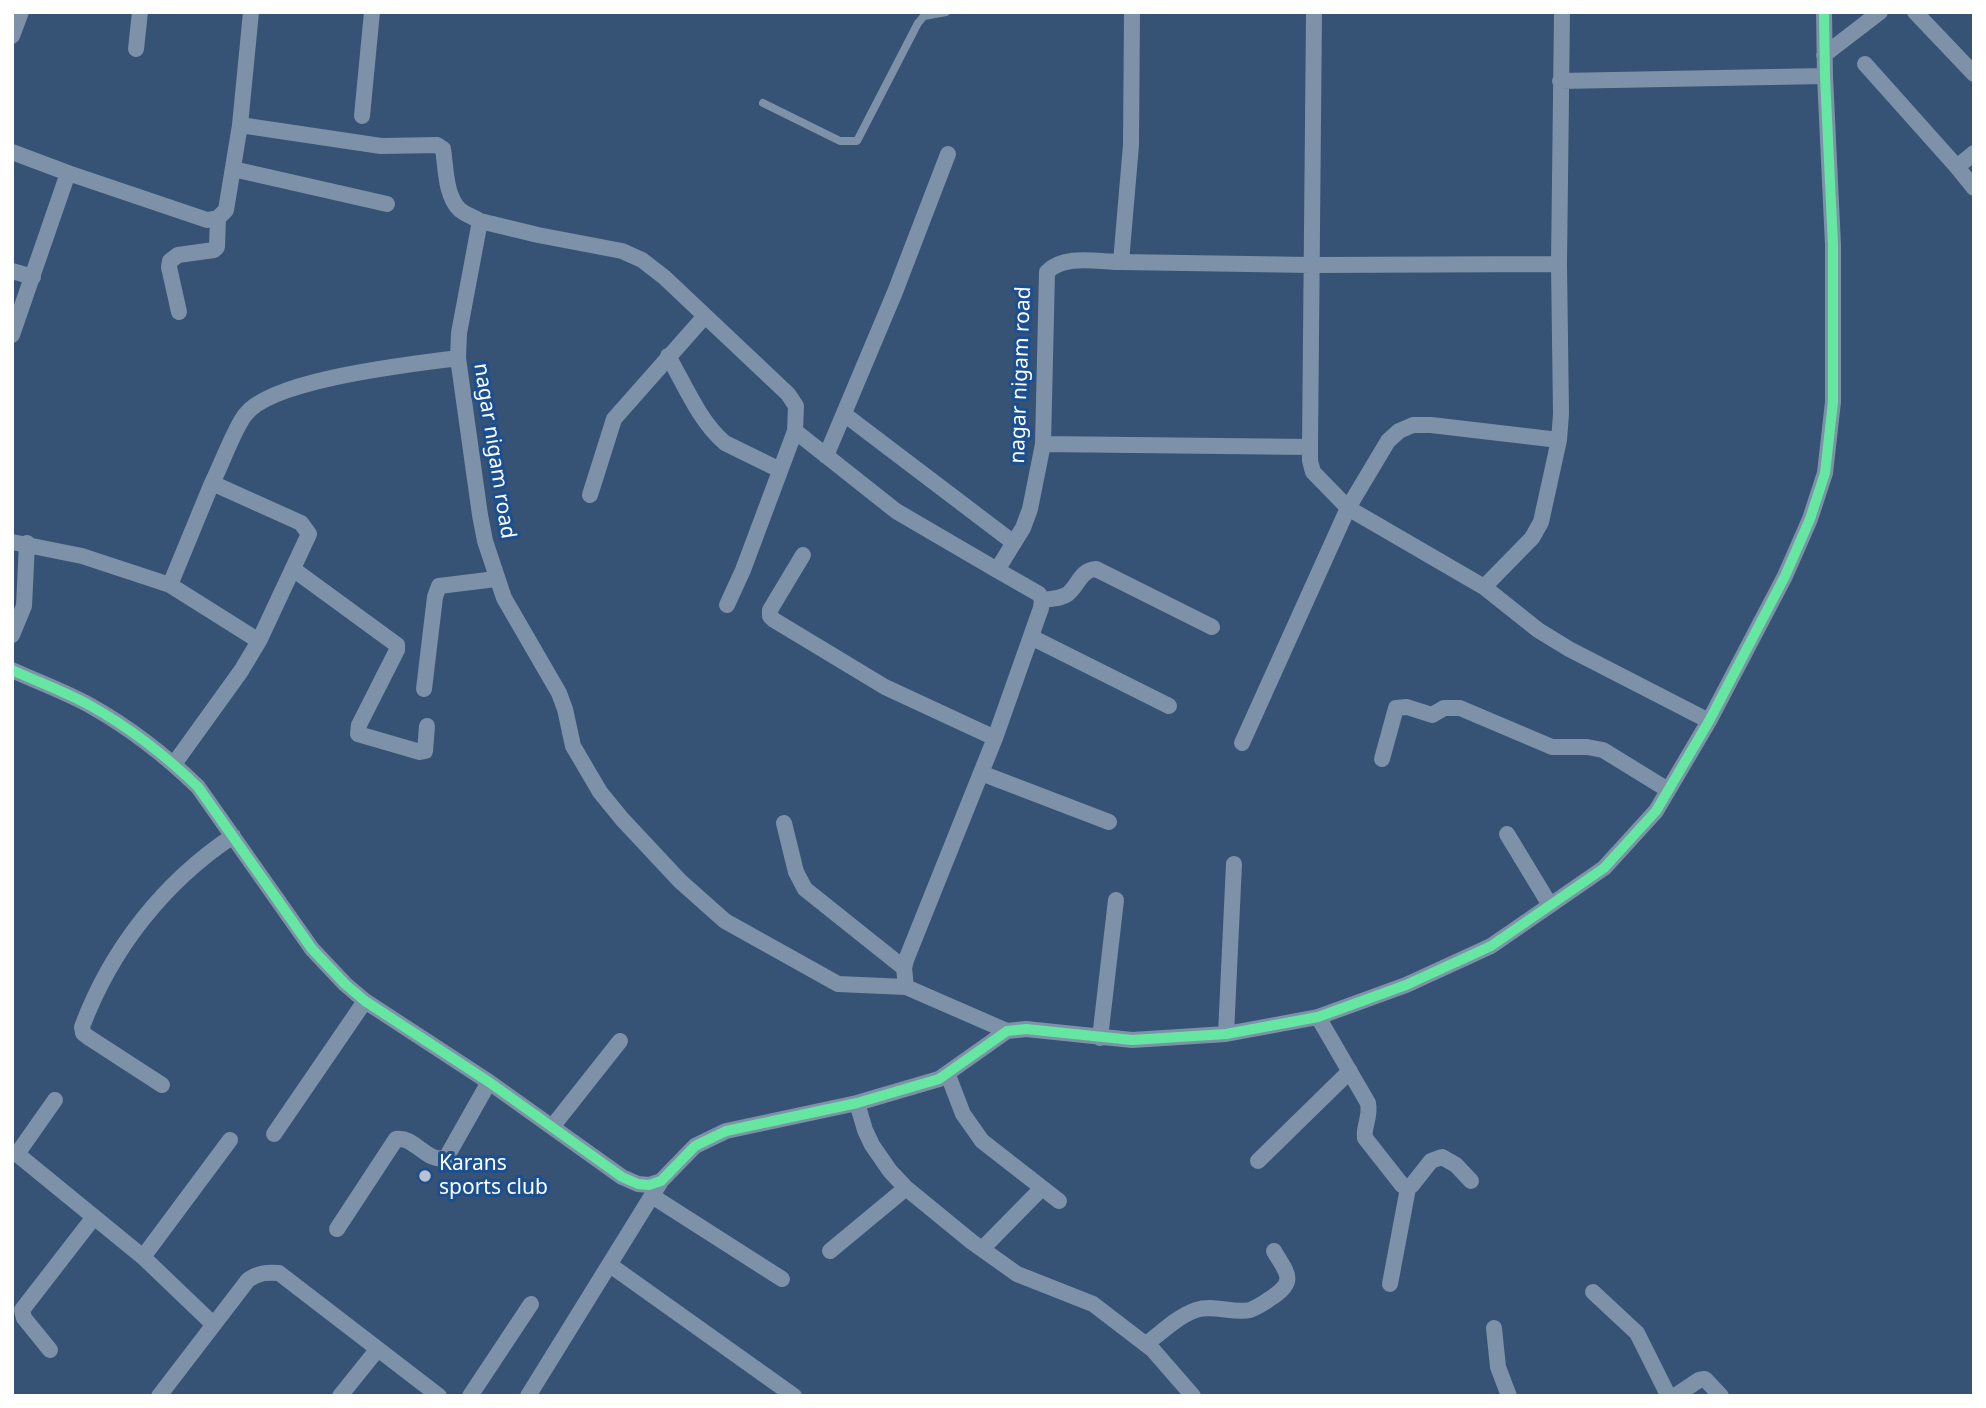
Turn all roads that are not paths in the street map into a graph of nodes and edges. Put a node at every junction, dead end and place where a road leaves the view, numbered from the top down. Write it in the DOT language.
graph roads {
  1 [pos="21,12"];
  2 [pos="140,12"];
  3 [pos="251,12"];
  4 [pos="372,12"];
  5 [pos="946,12"];
  6 [pos="1132,12"];
  7 [pos="1314,12"];
  8 [pos="1562,12"];
  9 [pos="1824,12"];
  10 [pos="1880,12"];
  11 [pos="1915,12"];
  12 [pos="12,36"];
  13 [pos="136,50"];
  14 [pos="1825,55"];
  15 [pos="1865,65"];
  16 [pos="1974,74"];
  17 [pos="1825,76"];
  18 [pos="1560,81"];
  19 [pos="763,103"];
  20 [pos="362,116"];
  21 [pos="240,125"];
  22 [pos="12,152"];
  23 [pos="1974,153"];
  24 [pos="948,154"];
  25 [pos="1957,167"];
  26 [pos="233,169"];
  27 [pos="68,173"];
  28 [pos="1974,188"];
  29 [pos="387,204"];
  30 [pos="218,218"];
  31 [pos="480,221"];
  32 [pos="1121,262"];
  33 [pos="1559,264"];
  34 [pos="1311,265"];
  35 [pos="12,271"];
  36 [pos="33,277"];
  37 [pos="179,312"];
  38 [pos="705,316"];
  39 [pos="12,334"];
  40 [pos="668,356"];
  41 [pos="458,358"];
  42 [pos="844,414"];
  43 [pos="795,432"];
  44 [pos="1559,440"];
  45 [pos="1043,444"];
  46 [pos="1310,447"];
  47 [pos="826,456"];
  48 [pos="780,470"];
  49 [pos="212,483"];
  50 [pos="590,495"];
  51 [pos="1349,508"];
  52 [pos="19,542"];
  53 [pos="1014,543"];
  54 [pos="803,555"];
  55 [pos="293,569"];
  56 [pos="997,570"];
  57 [pos="496,579"];
  58 [pos="170,586"];
  59 [pos="1485,587"];
  60 [pos="1042,600"];
  61 [pos="727,605"];
  62 [pos="1212,627"];
  63 [pos="12,635"];
  64 [pos="1031,637"];
  65 [pos="259,641"];
  66 [pos="12,670"];
  67 [pos="424,689"];
  68 [pos="1169,706"];
  69 [pos="1709,721"];
  70 [pos="427,726"];
  71 [pos="995,738"];
  72 [pos="1242,743"];
  73 [pos="1382,759"];
  74 [pos="174,764"];
  75 [pos="981,773"];
  76 [pos="1668,790"];
  77 [pos="1109,822"];
  78 [pos="784,823"];
  79 [pos="1507,834"];
  80 [pos="233,836"];
  81 [pos="1234,864"];
  82 [pos="1116,900"];
  83 [pos="1550,905"];
  84 [pos="904,968"];
  85 [pos="906,987"];
  86 [pos="365,1001"];
  87 [pos="1318,1017"];
  88 [pos="1007,1031"];
  89 [pos="1226,1034"];
  90 [pos="1100,1038"];
  91 [pos="620,1041"];
  92 [pos="1350,1071"];
  93 [pos="948,1075"];
  94 [pos="489,1082"];
  95 [pos="162,1085"];
  96 [pos="55,1100"];
  97 [pos="857,1103"];
  98 [pos="552,1127"];
  99 [pos="274,1135"];
  100 [pos="230,1140"];
  101 [pos="1258,1161"];
  102 [pos="661,1181"];
  103 [pos="1471,1181"];
  104 [pos="906,1188"];
  105 [pos="1042,1188"];
  106 [pos="1408,1188"];
  107 [pos="652,1196"];
  108 [pos="1059,1201"];
  109 [pos="94,1217"];
  110 [pos="337,1229"];
  111 [pos="982,1249"];
  112 [pos="830,1251"];
  113 [pos="1274,1251"];
  114 [pos="143,1257"];
  115 [pos="610,1265"];
  116 [pos="782,1279"];
  117 [pos="1390,1284"];
  118 [pos="1593,1292"];
  119 [pos="531,1304"];
  120 [pos="213,1324"];
  121 [pos="1494,1328"];
  122 [pos="1146,1344"];
  123 [pos="50,1350"];
  124 [pos="377,1350"];
  125 [pos="159,1396"];
  126 [pos="340,1396"];
  127 [pos="439,1396"];
  128 [pos="470,1396"];
  129 [pos="528,1396"];
  130 [pos="794,1396"];
  131 [pos="1193,1396"];
  132 [pos="1509,1396"];
  133 [pos="1673,1396"];
  134 [pos="1721,1396"];
  1 -- 12 [label="street"];
  2 -- 13 [label="street"];
  3 -- 21 [label="street"];
  4 -- 20 [label="street"];
  5 -- 19 [label="lane"];
  6 -- 32 [label="street"];
  7 -- 34 [label="street"];
  8 -- 18 [label="street"];
  9 -- 14 [label="street"];
  10 -- 14 [label="street"];
  11 -- 16 [label="street"];
  14 -- 17 [label="street"];
  15 -- 25 [label="street"];
  17 -- 18 [label="street"];
  17 -- 69 [label="street"];
  18 -- 33 [label="street"];
  21 -- 26 [label="street"];
  21 -- 31 [label="street"];
  22 -- 27 [label="street"];
  23 -- 25 [label="street"];
  24 -- 42 [label="street"];
  25 -- 28 [label="street"];
  26 -- 29 [label="street"];
  26 -- 30 [label="street"];
  27 -- 30 [label="street"];
  27 -- 36 [label="street"];
  30 -- 37 [label="street"];
  31 -- 38 [label="street"];
  31 -- 41 [label="street, nagar nigam road"];
  32 -- 34 [label="street"];
  32 -- 45 [label="street, nagar nigam road"];
  33 -- 34 [label="street"];
  33 -- 44 [label="street"];
  34 -- 46 [label="street"];
  35 -- 36 [label="street"];
  36 -- 39 [label="street"];
  38 -- 40 [label="street"];
  38 -- 43 [label="street"];
  40 -- 48 [label="street"];
  40 -- 50 [label="street"];
  41 -- 49 [label="street"];
  41 -- 57 [label="street, nagar nigam road"];
  42 -- 47 [label="street"];
  42 -- 53 [label="street"];
  43 -- 47 [label="street"];
  43 -- 48 [label="street"];
  44 -- 51 [label="street"];
  44 -- 59 [label="street"];
  45 -- 46 [label="street"];
  45 -- 53 [label="street, nagar nigam road"];
  46 -- 51 [label="street"];
  47 -- 56 [label="street"];
  48 -- 61 [label="street"];
  49 -- 55 [label="street"];
  49 -- 58 [label="street"];
  51 -- 59 [label="street"];
  51 -- 72 [label="street"];
  52 -- 58 [label="street"];
  52 -- 63 [label="street"];
  53 -- 56 [label="street, nagar nigam road"];
  54 -- 71 [label="street"];
  55 -- 65 [label="street"];
  55 -- 70 [label="street"];
  56 -- 60 [label="street"];
  57 -- 67 [label="street"];
  57 -- 85 [label="street, nagar nigam road"];
  58 -- 65 [label="street"];
  59 -- 69 [label="street"];
  60 -- 62 [label="street"];
  60 -- 64 [label="street"];
  64 -- 68 [label="street"];
  64 -- 71 [label="street"];
  65 -- 74 [label="street"];
  66 -- 74 [label="street"];
  69 -- 76 [label="street"];
  71 -- 75 [label="street"];
  73 -- 76 [label="street"];
  74 -- 80 [label="street"];
  75 -- 77 [label="street"];
  75 -- 84 [label="street"];
  76 -- 83 [label="street"];
  78 -- 84 [label="street"];
  79 -- 83 [label="street"];
  80 -- 86 [label="street"];
  80 -- 95 [label="street"];
  81 -- 89 [label="street"];
  82 -- 90 [label="street"];
  83 -- 87 [label="street"];
  84 -- 85 [label="street"];
  85 -- 88 [label="street, nagar nigam road"];
  86 -- 94 [label="street"];
  86 -- 99 [label="street"];
  87 -- 89 [label="street"];
  87 -- 92 [label="street"];
  88 -- 90 [label="street"];
  88 -- 93 [label="street"];
  89 -- 90 [label="street"];
  91 -- 98 [label="street"];
  92 -- 101 [label="street"];
  92 -- 106 [label="street"];
  93 -- 97 [label="street"];
  93 -- 105 [label="street"];
  94 -- 98 [label="street"];
  94 -- 110 [label="street"];
  96 -- 109 [label="street"];
  97 -- 102 [label="street"];
  97 -- 104 [label="street"];
  98 -- 102 [label="street"];
  100 -- 114 [label="street"];
  102 -- 107 [label="street"];
  103 -- 106 [label="street"];
  104 -- 111 [label="street"];
  104 -- 112 [label="street"];
  105 -- 108 [label="street"];
  105 -- 111 [label="street"];
  106 -- 117 [label="street"];
  107 -- 115 [label="street"];
  107 -- 116 [label="street"];
  109 -- 114 [label="street"];
  109 -- 123 [label="street"];
  111 -- 122 [label="street"];
  113 -- 122 [label="street"];
  114 -- 120 [label="street"];
  115 -- 129 [label="street"];
  115 -- 130 [label="street"];
  118 -- 133 [label="street"];
  119 -- 128 [label="street"];
  120 -- 124 [label="street"];
  120 -- 125 [label="street"];
  121 -- 132 [label="street"];
  122 -- 131 [label="street"];
  124 -- 126 [label="street"];
  124 -- 127 [label="street"];
  133 -- 134 [label="street"];
}
